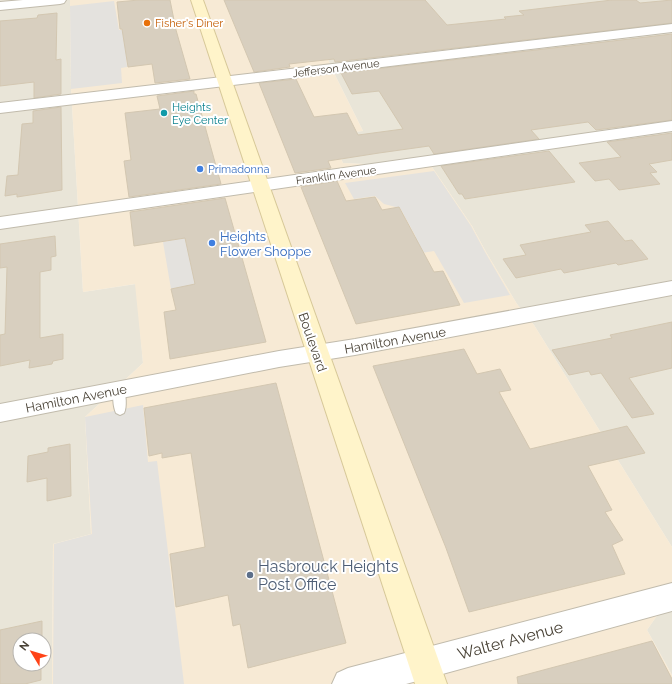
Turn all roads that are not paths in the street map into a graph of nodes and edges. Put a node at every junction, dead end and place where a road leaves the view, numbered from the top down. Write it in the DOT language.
graph roads {
  1 [pos="60,0"];
  2 [pos="197,0"];
  3 [pos="0,6"];
  4 [pos="672,28"];
  5 [pos="225,81"];
  6 [pos="0,108"];
  7 [pos="672,126"];
  8 [pos="261,185"];
  9 [pos="0,223"];
  10 [pos="672,288"];
  11 [pos="317,354"];
  12 [pos="0,413"];
  13 [pos="672,597"];
  14 [pos="428,674"];
  15 [pos="348,684"];
  1 -- 3 [label="street"];
  2 -- 5 [label="street, Boulevard"];
  4 -- 5 [label="street, Jefferson Avenue"];
  5 -- 6 [label="street, Jefferson Avenue"];
  5 -- 8 [label="street, Boulevard"];
  7 -- 8 [label="street, Franklin Avenue"];
  8 -- 9 [label="street, Franklin Avenue"];
  8 -- 11 [label="street, Boulevard"];
  10 -- 11 [label="street, Hamilton Avenue"];
  11 -- 12 [label="street, Hamilton Avenue"];
  11 -- 14 [label="street, Boulevard"];
  13 -- 14 [label="street, Walter Avenue"];
  14 -- 15 [label="street, Walter Avenue"];
}
